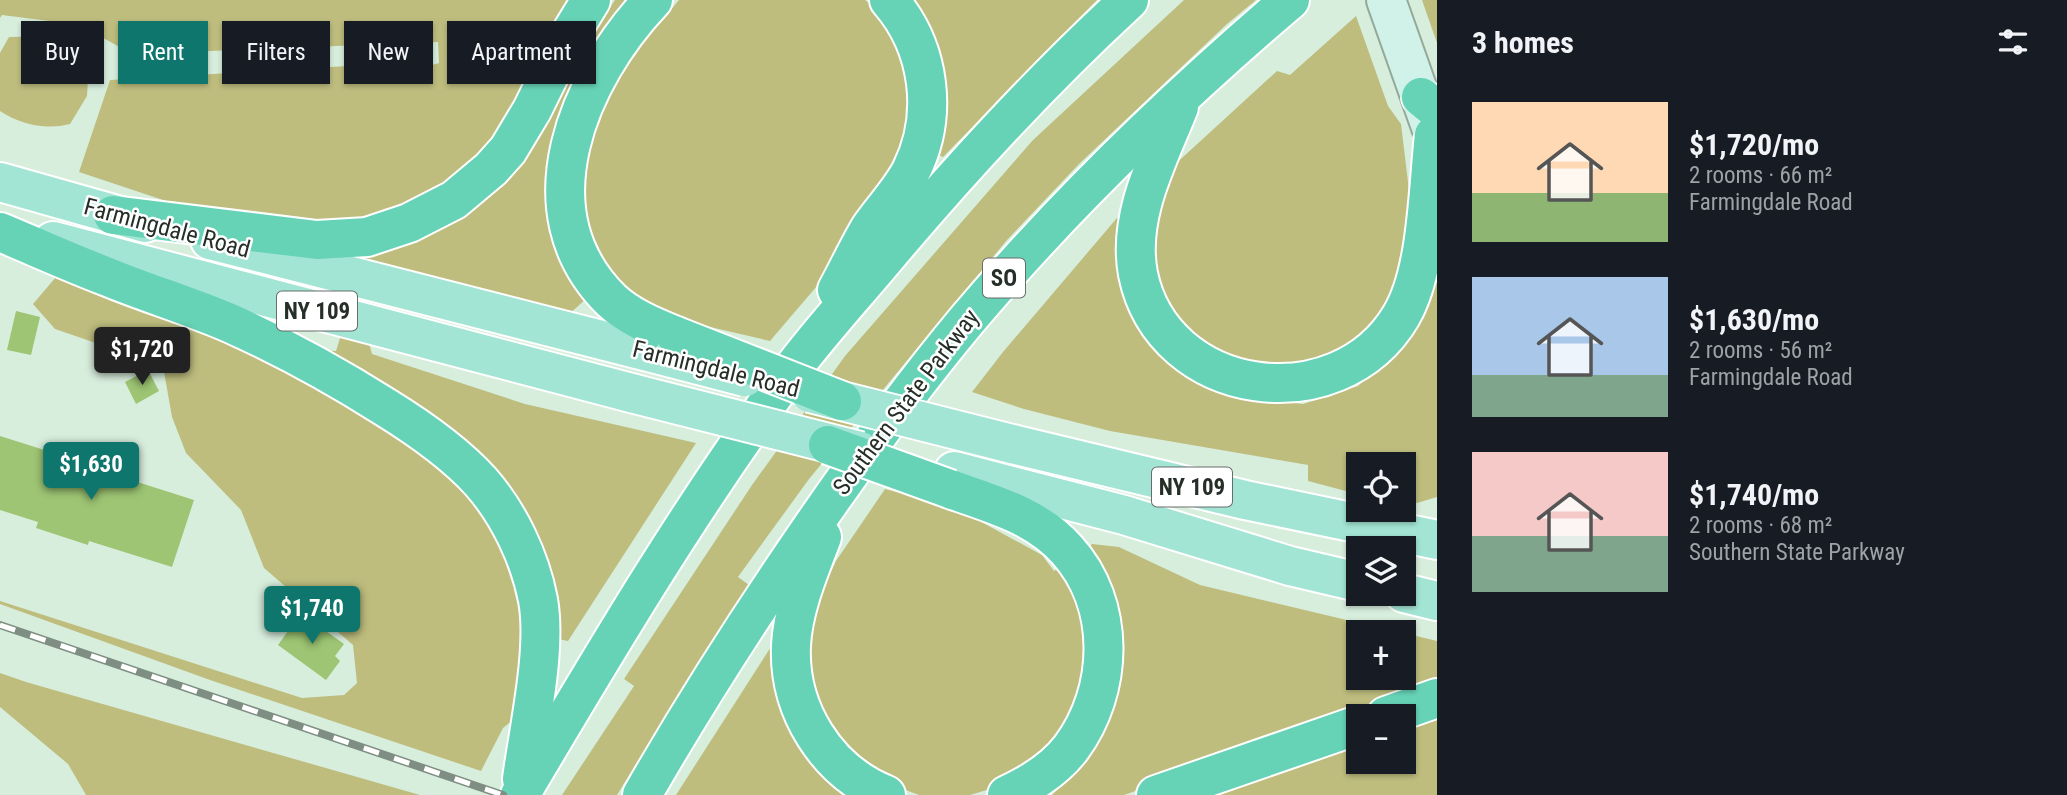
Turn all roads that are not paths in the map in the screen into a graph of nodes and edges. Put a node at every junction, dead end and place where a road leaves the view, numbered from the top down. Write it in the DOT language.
graph roads {
  1 [pos="591,0"];
  2 [pos="653,0"];
  3 [pos="889,0"];
  4 [pos="1129,0"];
  5 [pos="1290,0"];
  6 [pos="1387,0"];
  7 [pos="1185,92"];
  8 [pos="1428,112"];
  9 [pos="0,182"];
  10 [pos="113,215"];
  11 [pos="0,230"];
  12 [pos="674,347"];
  13 [pos="795,366"];
  14 [pos="842,401"];
  15 [pos="828,445"];
  16 [pos="952,480"];
  17 [pos="844,481"];
  18 [pos="1437,509"];
  19 [pos="1372,527"];
  20 [pos="1437,540"];
  21 [pos="1346,579"];
  22 [pos="1416,596"];
  23 [pos="1437,601"];
  24 [pos="1437,698"];
  25 [pos="1416,705"];
  26 [pos="1346,729"];
  27 [pos="519,795"];
  28 [pos="642,795"];
  29 [pos="886,795"];
  30 [pos="1007,795"];
  31 [pos="1156,795"];
  1 -- 10 [label="highway"];
  2 -- 12 [label="highway"];
  3 -- 13 [label="highway"];
  4 -- 13 [label="highway"];
  5 -- 7 [label="highway, Southern State Parkway / SO"];
  6 -- 8 [label="main road"];
  7 -- 8 [label="highway"];
  7 -- 17 [label="highway, Southern State Parkway / SO"];
  9 -- 10 [label="main road, Farmingdale Road / NY 109"];
  10 -- 12 [label="main road, Farmingdale Road / NY 109"];
  11 -- 15 [label="main road, Farmingdale Road / NY 109, bridge"];
  11 -- 27 [label="highway"];
  12 -- 14 [label="highway, bridge"];
  13 -- 27 [label="highway"];
  14 -- 19 [label="main road, NY 109, bridge"];
  15 -- 16 [label="highway, bridge"];
  16 -- 21 [label="main road, NY 109"];
  16 -- 30 [label="highway"];
  17 -- 28 [label="highway, Southern State Parkway / SO"];
  17 -- 29 [label="highway"];
  18 -- 19 [label="main road"];
  19 -- 20 [label="main road, NY 109"];
  22 -- 23 [label="main road"];
  24 -- 25 [label="highway"];
  26 -- 31 [label="highway"];
}
